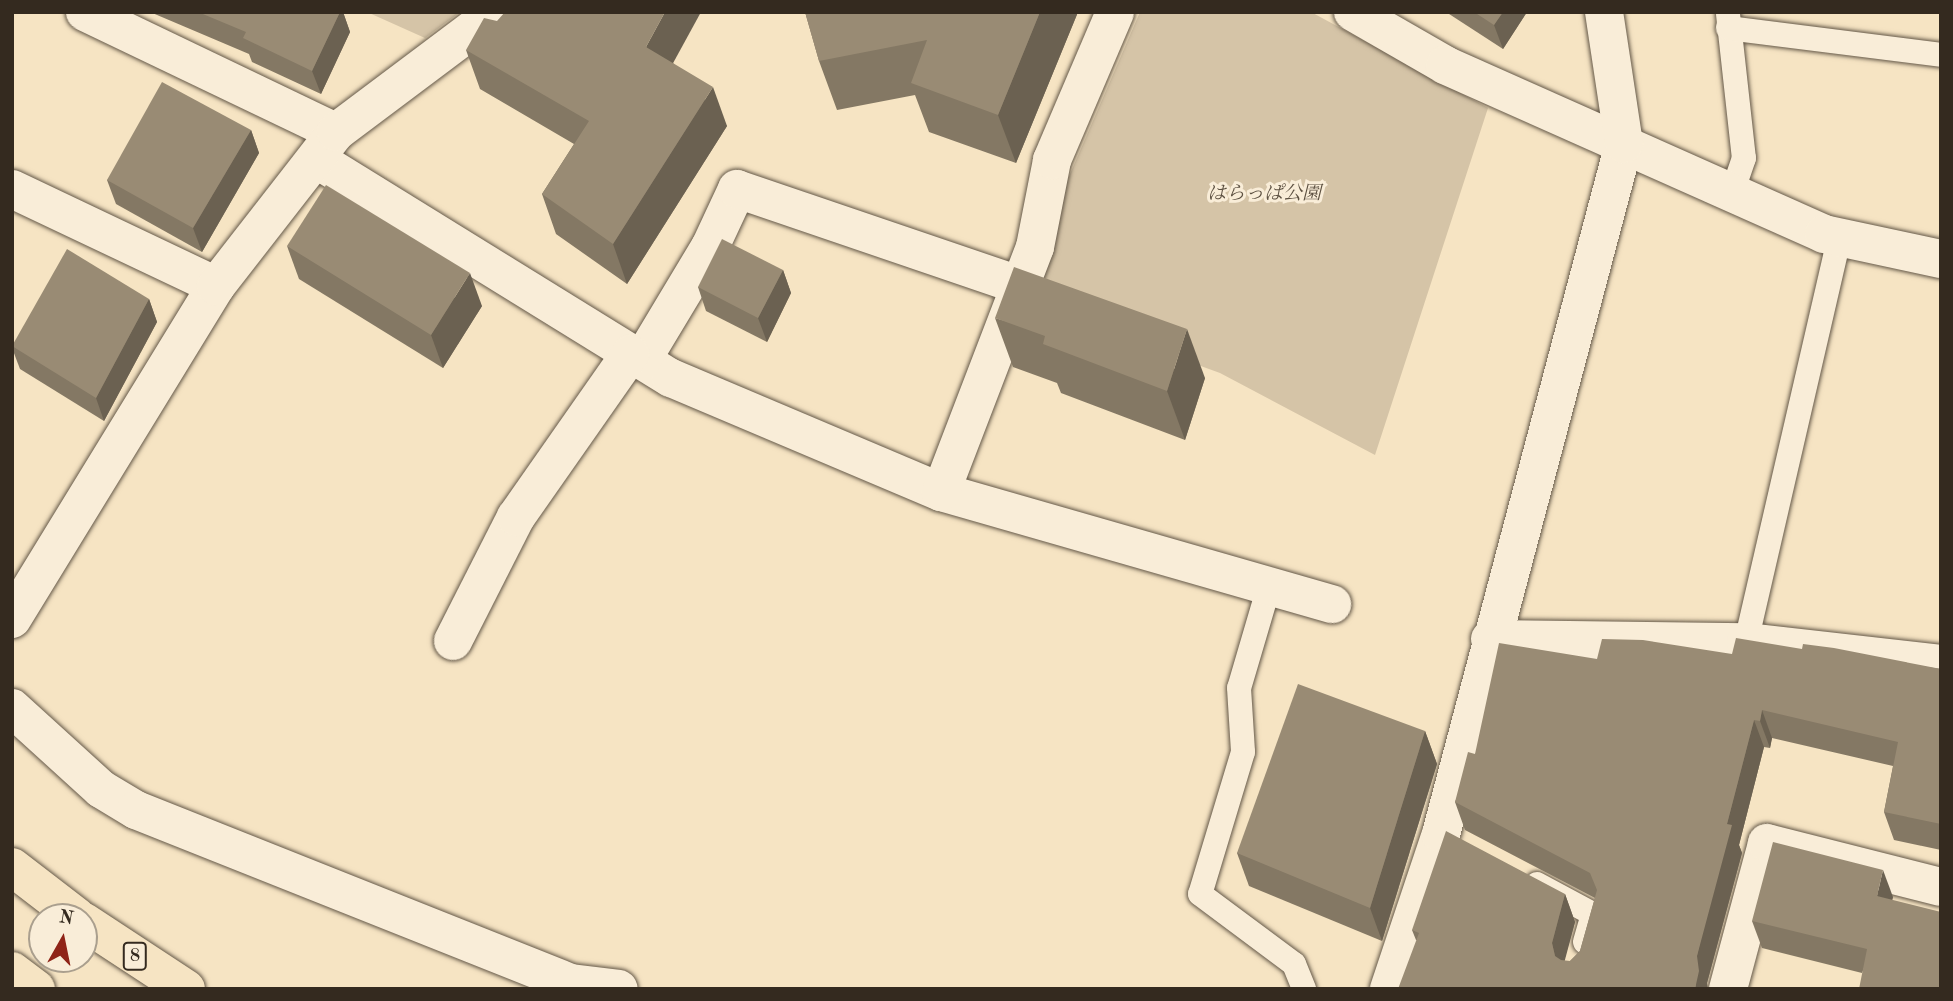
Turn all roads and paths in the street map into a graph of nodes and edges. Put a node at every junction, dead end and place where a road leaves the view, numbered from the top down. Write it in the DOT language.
graph roads {
  1 [pos="85,12"];
  2 [pos="496,12"];
  3 [pos="1115,12"];
  4 [pos="1353,12"];
  5 [pos="1604,12"];
  6 [pos="1728,20"];
  7 [pos="1941,55"];
  8 [pos="1624,144"];
  9 [pos="326,146"];
  10 [pos="12,189"];
  11 [pos="1732,192"];
  12 [pos="1839,238"];
  13 [pos="1941,258"];
  14 [pos="1019,285"];
  15 [pos="216,286"];
  16 [pos="636,357"];
  17 [pos="940,492"];
  18 [pos="1270,583"];
  19 [pos="1332,604"];
  20 [pos="12,619"];
  21 [pos="1490,639"];
  22 [pos="453,641"];
  23 [pos="1746,642"];
  24 [pos="1941,664"];
  25 [pos="12,708"];
  26 [pos="12,867"];
  27 [pos="1511,870"];
  28 [pos="1941,887"];
  29 [pos="59,903"];
  30 [pos="98,931"];
  31 [pos="1579,962"];
  32 [pos="12,971"];
  33 [pos="36,989"];
  34 [pos="186,989"];
  35 [pos="619,989"];
  36 [pos="1304,989"];
  37 [pos="1389,989"];
  38 [pos="1728,989"];
  1 -- 9 [label="street"];
  2 -- 9 [label="street"];
  3 -- 14 [label="street"];
  4 -- 8 [label="street"];
  5 -- 8 [label="street"];
  6 -- 7 [label="lane"];
  6 -- 11 [label="lane"];
  8 -- 11 [label="street"];
  8 -- 21 [label="street"];
  9 -- 15 [label="street"];
  9 -- 16 [label="street"];
  10 -- 15 [label="street"];
  11 -- 12 [label="street"];
  12 -- 13 [label="street"];
  12 -- 23 [label="lane"];
  14 -- 16 [label="street"];
  14 -- 17 [label="street"];
  15 -- 20 [label="street"];
  16 -- 17 [label="street"];
  16 -- 22 [label="street"];
  17 -- 18 [label="street"];
  18 -- 19 [label="street"];
  18 -- 36 [label="lane"];
  21 -- 23 [label="street"];
  21 -- 37 [label="street"];
  23 -- 24 [label="street"];
  25 -- 35 [label="street"];
  26 -- 29 [label="main road"];
  27 -- 31 [label="lane"];
  28 -- 38 [label="street"];
  30 -- 34 [label="main road, 8"];
  32 -- 33 [label="main road"];
}
